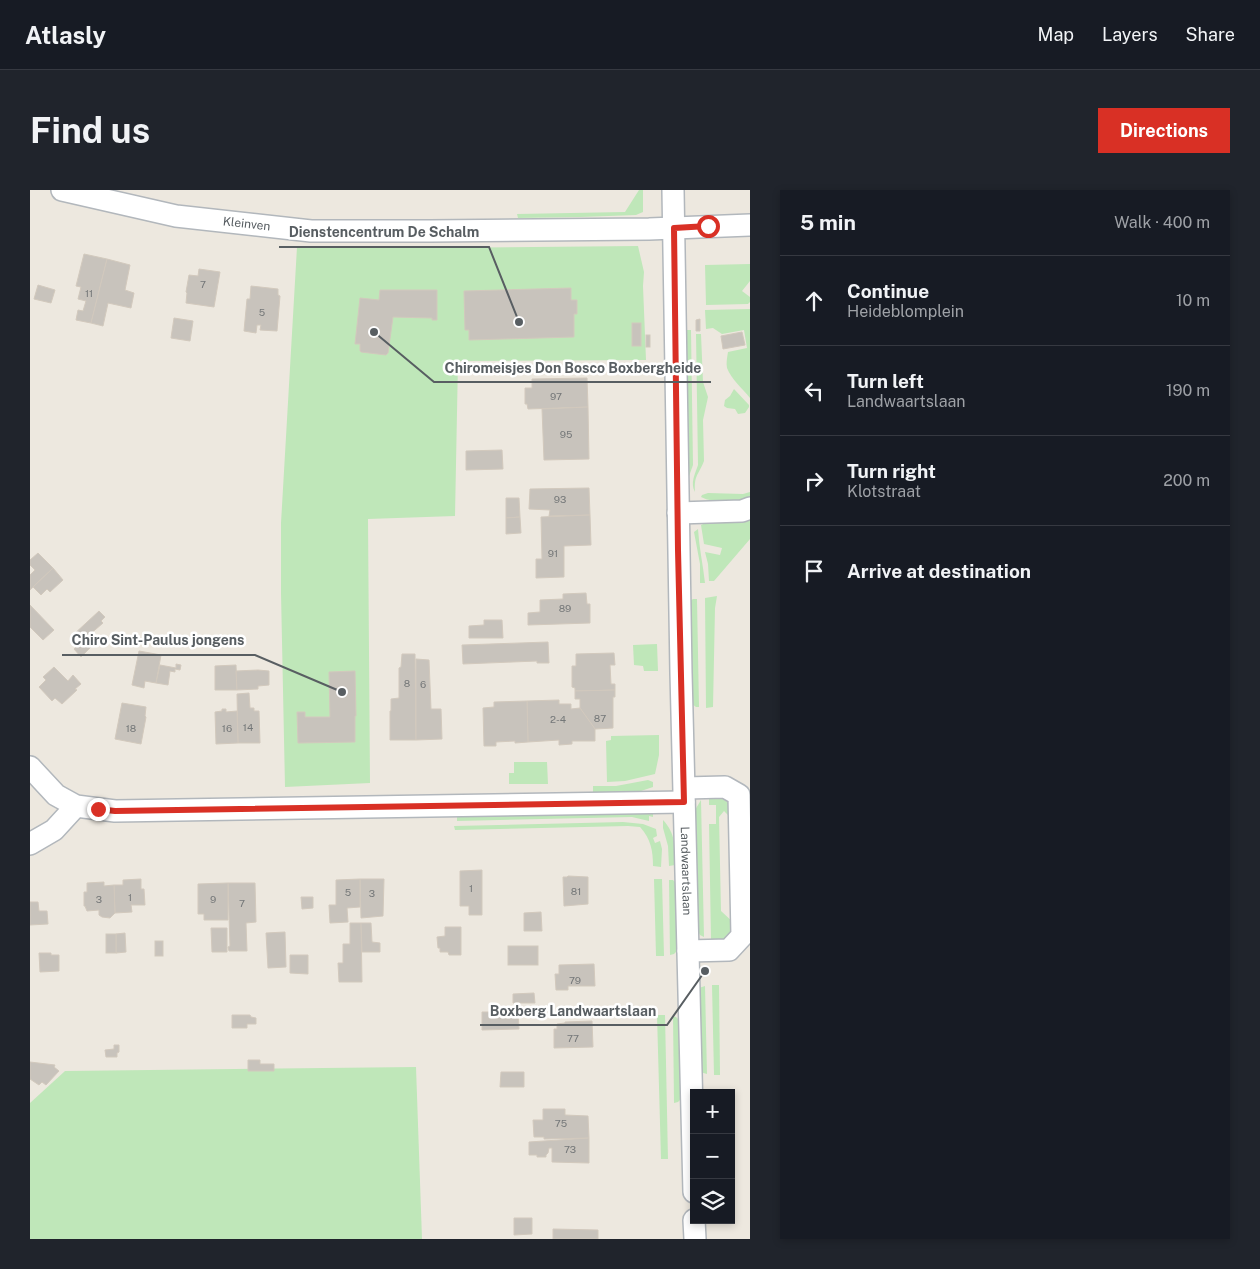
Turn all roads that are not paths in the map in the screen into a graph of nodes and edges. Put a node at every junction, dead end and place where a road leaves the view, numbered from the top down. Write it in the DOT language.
graph roads {
  1 [pos="62,190"];
  2 [pos="672,190"];
  3 [pos="750,225"];
  4 [pos="674,228"];
  5 [pos="750,508"];
  6 [pos="678,513"];
  7 [pos="30,767"];
  8 [pos="684,795"];
  9 [pos="76,806"];
  10 [pos="30,844"];
  11 [pos="688,951"];
  12 [pos="694,1179"];
  13 [pos="694,1224"];
  14 [pos="695,1239"];
  1 -- 4 [label="street, Kleinven"];
  2 -- 4 [label="street, Landwaartslaan"];
  3 -- 4 [label="street, Kleinven"];
  4 -- 6 [label="street, Landwaartslaan"];
  5 -- 6 [label="street"];
  6 -- 8 [label="street, Landwaartslaan"];
  7 -- 9 [label="street"];
  8 -- 9 [label="street"];
  8 -- 11 [label="street, Landwaartslaan"];
  8 -- 11 [label="street"];
  9 -- 10 [label="street"];
  11 -- 12 [label="street, Landwaartslaan"];
  13 -- 14 [label="street"];
}
